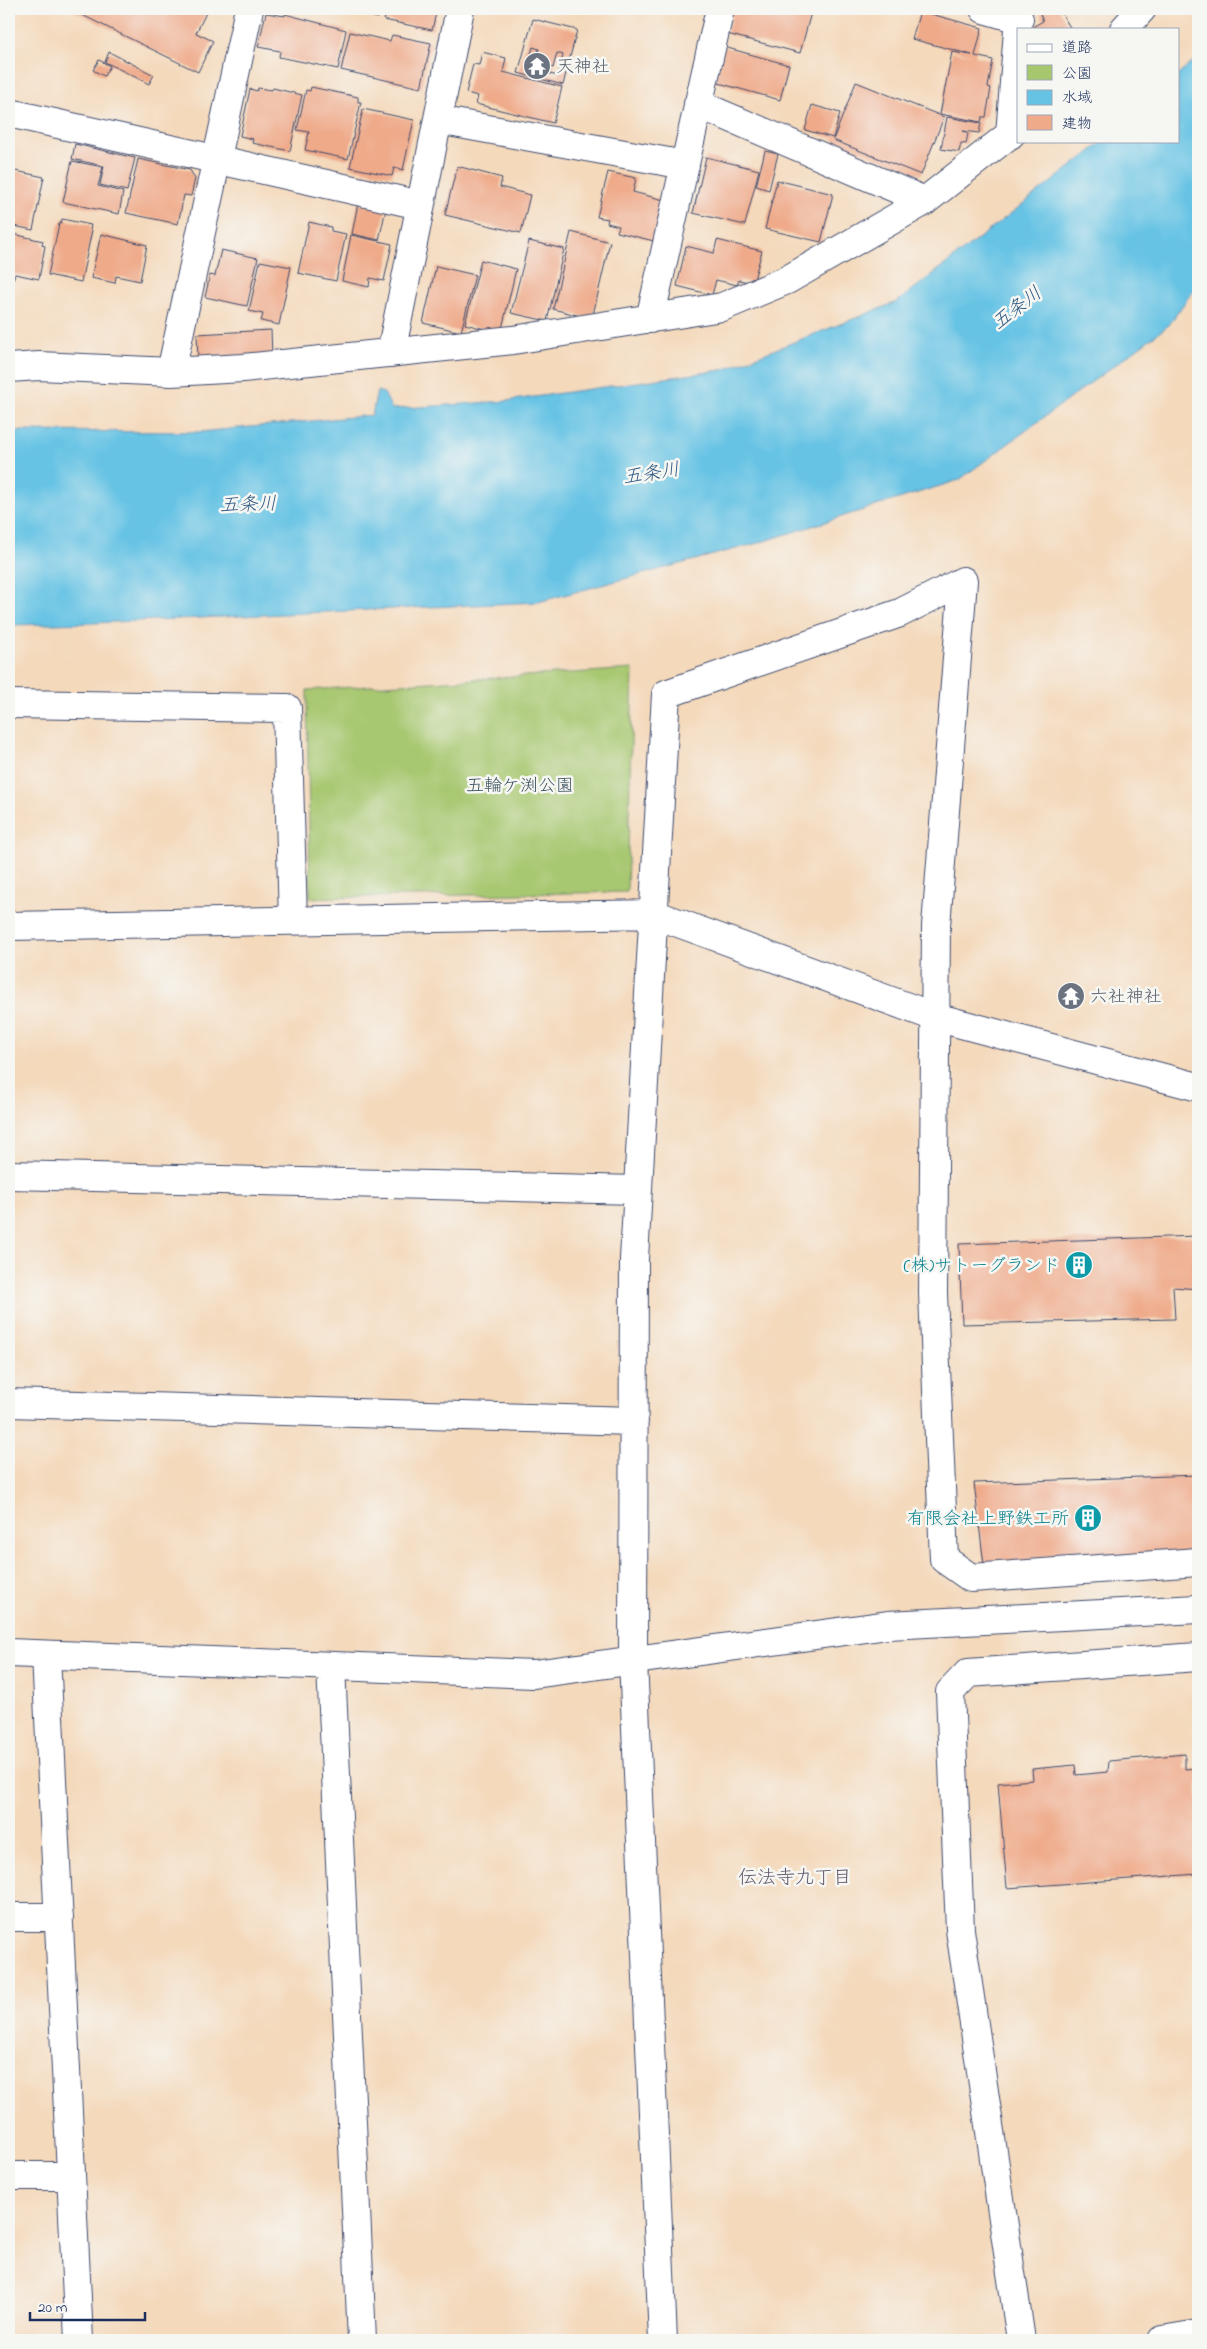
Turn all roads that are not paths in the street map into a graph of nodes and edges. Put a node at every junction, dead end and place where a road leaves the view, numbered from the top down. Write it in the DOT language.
graph roads {
  1 [pos="249,9"];
  2 [pos="460,9"];
  3 [pos="720,9"];
  4 [pos="984,9"];
  5 [pos="1142,9"];
  6 [pos="1019,22"];
  7 [pos="1125,28"];
  8 [pos="1017,66"];
  9 [pos="698,104"];
  10 [pos="9,113"];
  11 [pos="438,120"];
  12 [pos="1014,132"];
  13 [pos="216,160"];
  14 [pos="685,165"];
  15 [pos="925,201"];
  16 [pos="420,205"];
  17 [pos="650,320"];
  18 [pos="391,353"];
  19 [pos="9,368"];
  20 [pos="171,372"];
  21 [pos="9,704"];
  22 [pos="654,914"];
  23 [pos="293,921"];
  24 [pos="9,926"];
  25 [pos="935,1016"];
  26 [pos="1198,1087"];
  27 [pos="9,1175"];
  28 [pos="638,1190"];
  29 [pos="9,1403"];
  30 [pos="634,1421"];
  31 [pos="1198,1562"];
  32 [pos="1198,1609"];
  33 [pos="9,1653"];
  34 [pos="46,1655"];
  35 [pos="1198,1657"];
  36 [pos="633,1660"];
  37 [pos="331,1666"];
  38 [pos="9,1917"];
  39 [pos="59,1917"];
  40 [pos="9,2176"];
  41 [pos="71,2176"];
  42 [pos="1198,2334"];
  43 [pos="79,2340"];
  44 [pos="362,2340"];
  45 [pos="662,2340"];
  46 [pos="1021,2340"];
  47 [pos="1162,2340"];
  1 -- 13 [label="street"];
  2 -- 11 [label="street"];
  3 -- 9 [label="street"];
  4 -- 6 [label="street"];
  5 -- 7 [label="street"];
  8 -- 12 [label="street"];
  9 -- 14 [label="street"];
  9 -- 15 [label="street"];
  10 -- 13 [label="street"];
  11 -- 14 [label="street"];
  11 -- 16 [label="street"];
  12 -- 15 [label="street"];
  13 -- 16 [label="street"];
  13 -- 20 [label="street"];
  14 -- 17 [label="street"];
  15 -- 17 [label="street"];
  16 -- 18 [label="street"];
  17 -- 18 [label="street"];
  18 -- 20 [label="street"];
  19 -- 20 [label="street"];
  21 -- 23 [label="street"];
  22 -- 23 [label="street"];
  22 -- 25 [label="street"];
  22 -- 25 [label="street"];
  22 -- 28 [label="street"];
  23 -- 24 [label="street"];
  25 -- 26 [label="street"];
  25 -- 31 [label="street"];
  27 -- 28 [label="street"];
  28 -- 30 [label="street"];
  29 -- 30 [label="street"];
  30 -- 36 [label="street"];
  32 -- 36 [label="street"];
  33 -- 34 [label="street"];
  34 -- 37 [label="street"];
  34 -- 39 [label="street"];
  35 -- 46 [label="street"];
  36 -- 37 [label="street"];
  36 -- 45 [label="street"];
  37 -- 44 [label="street"];
  38 -- 39 [label="street"];
  39 -- 41 [label="street"];
  40 -- 41 [label="street"];
  41 -- 43 [label="street"];
  42 -- 47 [label="street"];
}
